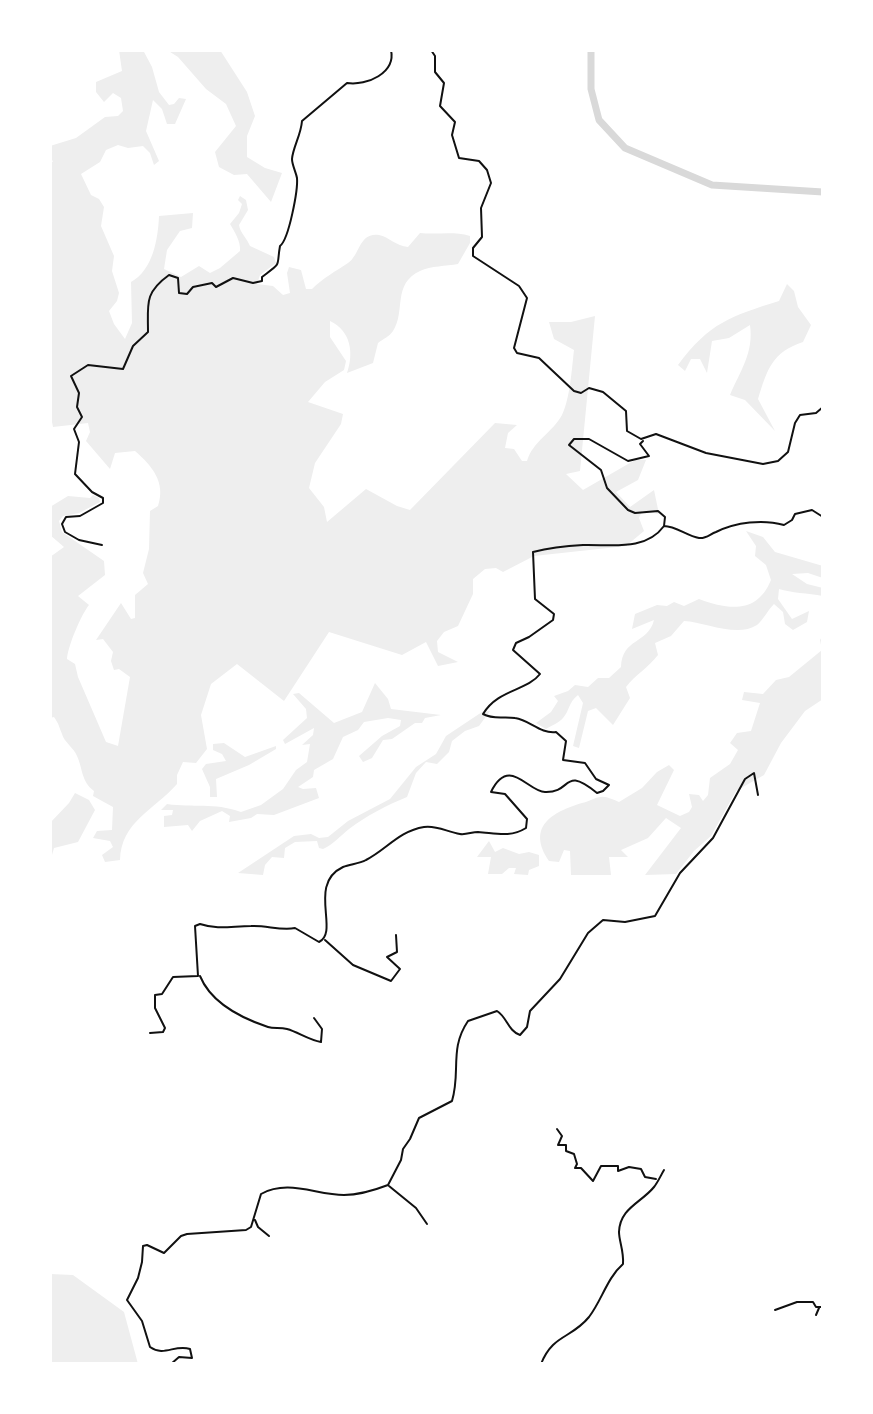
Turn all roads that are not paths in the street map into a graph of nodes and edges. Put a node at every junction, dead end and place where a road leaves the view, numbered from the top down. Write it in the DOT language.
graph roads {
  1 [pos="391,50"];
  2 [pos="431,50"];
  3 [pos="823,407"];
  4 [pos="644,440"];
  5 [pos="823,517"];
  6 [pos="664,526"];
  7 [pos="102,545"];
  8 [pos="758,795"];
  9 [pos="396,935"];
  10 [pos="324,940"];
  11 [pos="199,974"];
  12 [pos="314,1018"];
  13 [pos="150,1033"];
  14 [pos="557,1129"];
  15 [pos="664,1170"];
  16 [pos="658,1179"];
  17 [pos="388,1185"];
  18 [pos="250,1208"];
  19 [pos="254,1217"];
  20 [pos="427,1224"];
  21 [pos="269,1236"];
  22 [pos="821,1307"];
  23 [pos="775,1310"];
  24 [pos="816,1315"];
  25 [pos="171,1364"];
  26 [pos="541,1364"];
  1 -- 7 [label="street"];
  2 -- 4 [label="street"];
  3 -- 4 [label="street"];
  4 -- 6 [label="street"];
  5 -- 6 [label="street"];
  6 -- 10 [label="street"];
  8 -- 17 [label="street"];
  9 -- 10 [label="street"];
  10 -- 11 [label="street"];
  11 -- 12 [label="street"];
  11 -- 13 [label="street"];
  14 -- 16 [label="street"];
  15 -- 16 [label="street"];
  16 -- 26 [label="street"];
  17 -- 19 [label="street"];
  17 -- 20 [label="street"];
  18 -- 19 [label="street"];
  19 -- 21 [label="street"];
  19 -- 25 [label="street"];
  22 -- 23 [label="street"];
  22 -- 24 [label="street"];
}
